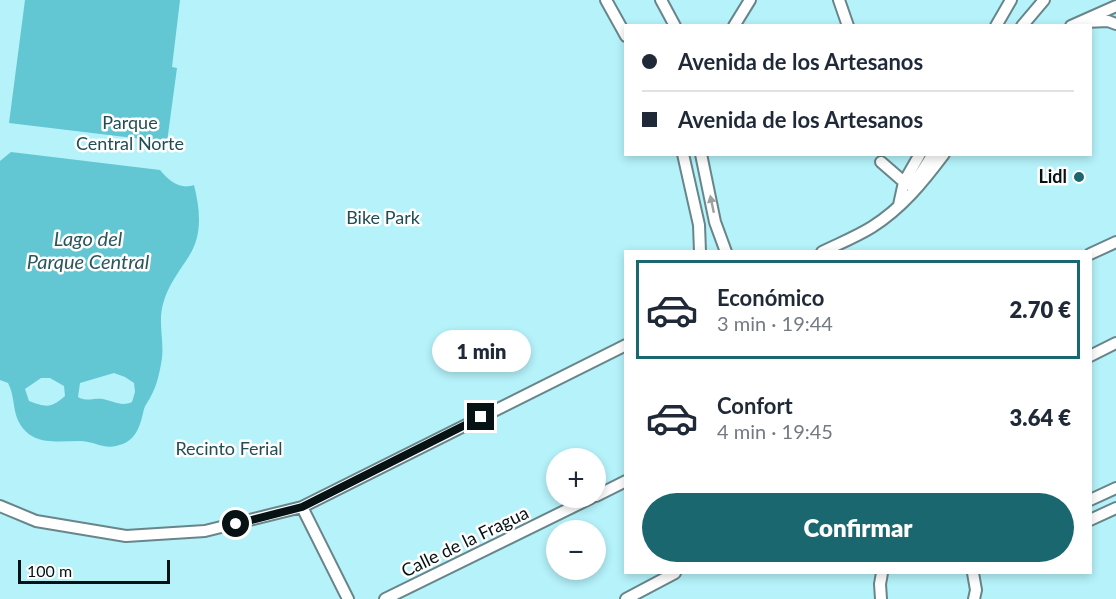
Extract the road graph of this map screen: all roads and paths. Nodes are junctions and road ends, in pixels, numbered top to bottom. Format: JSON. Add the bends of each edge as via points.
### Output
{"nodes":[{"id":1,"x":606,"y":0,"type":"edge"},
{"id":2,"x":661,"y":0,"type":"edge"},
{"id":3,"x":750,"y":0,"type":"edge"},
{"id":4,"x":839,"y":0,"type":"edge"},
{"id":5,"x":1011,"y":0,"type":"edge"},
{"id":6,"x":1044,"y":0,"type":"edge"},
{"id":7,"x":1116,"y":6,"type":"edge"},
{"id":8,"x":674,"y":24,"type":"edge"},
{"id":9,"x":735,"y":24,"type":"edge"},
{"id":10,"x":848,"y":24,"type":"edge"},
{"id":11,"x":997,"y":24,"type":"edge"},
{"id":12,"x":1024,"y":24,"type":"edge"},
{"id":13,"x":1073,"y":24,"type":"edge"},
{"id":14,"x":1116,"y":24,"type":"edge"},
{"id":15,"x":624,"y":32,"type":"edge"},
{"id":16,"x":683,"y":156,"type":"edge"},
{"id":17,"x":701,"y":156,"type":"edge"},
{"id":18,"x":919,"y":156,"type":"edge"},
{"id":19,"x":932,"y":156,"type":"edge"},
{"id":20,"x":943,"y":156,"type":"edge"},
{"id":21,"x":881,"y":162,"type":"dead end"},
{"id":22,"x":904,"y":182,"type":"junction"},
{"id":23,"x":899,"y":205,"type":"junction"},
{"id":24,"x":1116,"y":242,"type":"edge"},
{"id":25,"x":700,"y":250,"type":"edge"},
{"id":26,"x":725,"y":250,"type":"edge"},
{"id":27,"x":826,"y":250,"type":"edge"},
{"id":28,"x":1092,"y":253,"type":"edge"},
{"id":29,"x":1116,"y":343,"type":"edge"},
{"id":30,"x":624,"y":346,"type":"edge"},
{"id":31,"x":1092,"y":355,"type":"edge"},
{"id":32,"x":624,"y":482,"type":"edge"},
{"id":33,"x":1116,"y":488,"type":"edge"},
{"id":34,"x":606,"y":491,"type":"edge"},
{"id":35,"x":1092,"y":499,"type":"edge"},
{"id":36,"x":0,"y":506,"type":"edge"},
{"id":37,"x":302,"y":507,"type":"junction"},
{"id":38,"x":571,"y":508,"type":"edge"},
{"id":39,"x":1116,"y":508,"type":"edge"},
{"id":40,"x":1092,"y":519,"type":"edge"},
{"id":41,"x":673,"y":574,"type":"edge"},
{"id":42,"x":882,"y":574,"type":"edge"},
{"id":43,"x":977,"y":574,"type":"edge"},
{"id":44,"x":348,"y":599,"type":"edge"},
{"id":45,"x":385,"y":599,"type":"edge"},
{"id":46,"x":626,"y":599,"type":"edge"},
{"id":47,"x":881,"y":599,"type":"edge"},
{"id":48,"x":974,"y":599,"type":"edge"}],
"edges":[{"from":1,"to":15,"type":"street"},
{"from":2,"to":8,"type":"street"},
{"from":3,"to":9,"type":"street"},
{"from":4,"to":10,"type":"street"},
{"from":5,"to":11,"type":"street"},
{"from":6,"to":12,"type":"street"},
{"from":7,"to":13,"type":"street"},
{"from":13,"to":14,"type":"street"},
{"from":16,"to":25,"type":"street","via":[[699,225]]},
{"from":26,"to":17,"type":"street","one_way":true},
{"from":18,"to":22,"type":"street"},
{"from":19,"to":23,"type":"street"},
{"from":20,"to":23,"type":"street","via":[[918,189]]},
{"from":21,"to":22,"type":"street"},
{"from":22,"to":23,"type":"street"},
{"from":23,"to":27,"type":"street","via":[[872,227]]},
{"from":24,"to":28,"type":"street"},
{"from":29,"to":31,"type":"street"},
{"from":30,"to":37,"type":"street"},
{"from":32,"to":34,"type":"street"},
{"from":33,"to":35,"type":"street"},
{"from":36,"to":37,"type":"street","via":[[36,521],[126,536],[204,531]]},
{"from":37,"to":44,"type":"street"},
{"from":38,"to":45,"type":"street","name":"Calle de la Fragua"},
{"from":39,"to":40,"type":"street"},
{"from":41,"to":46,"type":"street"},
{"from":42,"to":47,"type":"street"},
{"from":43,"to":48,"type":"street"}]}
